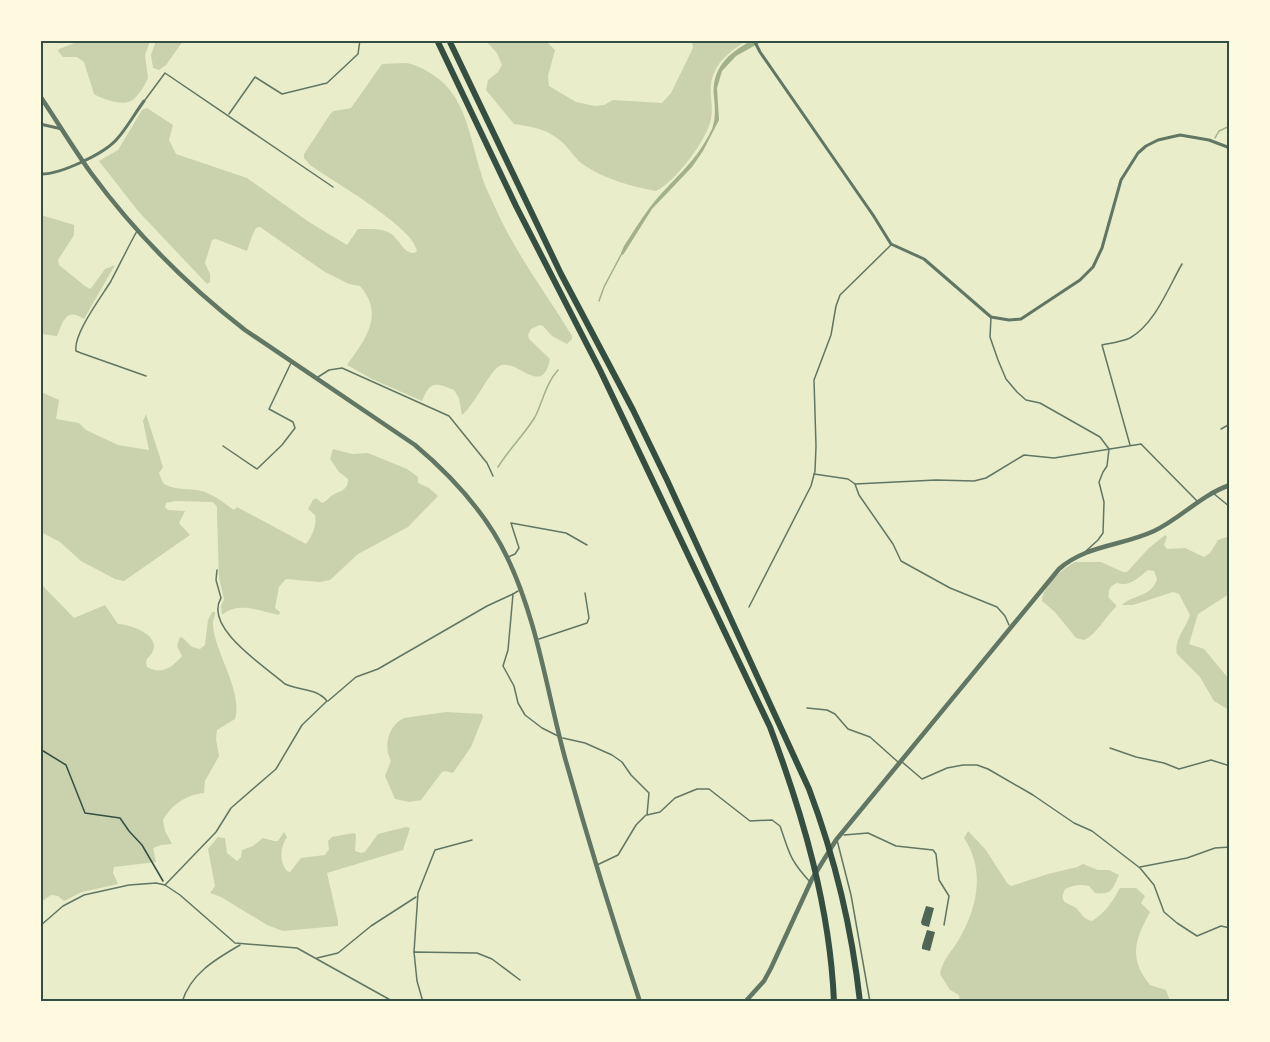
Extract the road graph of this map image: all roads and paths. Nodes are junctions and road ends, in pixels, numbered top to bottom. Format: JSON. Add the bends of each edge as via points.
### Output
{"nodes":[{"id":1,"x":360,"y":40,"type":"edge"},
{"id":2,"x":437,"y":40,"type":"edge"},
{"id":3,"x":449,"y":40,"type":"edge"},
{"id":4,"x":754,"y":40,"type":"edge"},
{"id":5,"x":40,"y":96,"type":"edge"},
{"id":6,"x":144,"y":101,"type":"joint"},
{"id":7,"x":228,"y":115,"type":"junction"},
{"id":8,"x":40,"y":124,"type":"edge"},
{"id":9,"x":62,"y":129,"type":"junction"},
{"id":10,"x":1230,"y":148,"type":"edge"},
{"id":11,"x":40,"y":174,"type":"edge"},
{"id":12,"x":333,"y":187,"type":"dead end"},
{"id":13,"x":137,"y":230,"type":"junction"},
{"id":14,"x":891,"y":244,"type":"junction"},
{"id":15,"x":1182,"y":264,"type":"dead end"},
{"id":16,"x":991,"y":318,"type":"junction"},
{"id":17,"x":291,"y":363,"type":"junction"},
{"id":18,"x":146,"y":376,"type":"dead end"},
{"id":19,"x":315,"y":378,"type":"junction"},
{"id":20,"x":1230,"y":424,"type":"edge"},
{"id":21,"x":1221,"y":429,"type":"dead end"},
{"id":22,"x":1131,"y":445,"type":"junction"},
{"id":23,"x":223,"y":446,"type":"dead end"},
{"id":24,"x":1109,"y":449,"type":"junction"},
{"id":25,"x":814,"y":474,"type":"junction"},
{"id":26,"x":493,"y":476,"type":"dead end"},
{"id":27,"x":855,"y":484,"type":"junction"},
{"id":28,"x":1230,"y":485,"type":"edge"},
{"id":29,"x":1212,"y":493,"type":"junction"},
{"id":30,"x":1197,"y":502,"type":"junction"},
{"id":31,"x":1230,"y":507,"type":"edge"},
{"id":32,"x":587,"y":545,"type":"dead end"},
{"id":33,"x":1083,"y":553,"type":"junction"},
{"id":34,"x":508,"y":557,"type":"junction"},
{"id":35,"x":217,"y":570,"type":"dead end"},
{"id":36,"x":520,"y":590,"type":"junction"},
{"id":37,"x":585,"y":593,"type":"dead end"},
{"id":38,"x":513,"y":594,"type":"junction"},
{"id":39,"x":749,"y":607,"type":"dead end"},
{"id":40,"x":1011,"y":629,"type":"junction"},
{"id":41,"x":536,"y":641,"type":"junction"},
{"id":42,"x":327,"y":701,"type":"junction"},
{"id":43,"x":807,"y":708,"type":"dead end"},
{"id":44,"x":560,"y":737,"type":"junction"},
{"id":45,"x":1110,"y":748,"type":"dead end"},
{"id":46,"x":40,"y":749,"type":"edge"},
{"id":47,"x":900,"y":762,"type":"junction"},
{"id":48,"x":1230,"y":766,"type":"edge"},
{"id":49,"x":647,"y":815,"type":"junction"},
{"id":50,"x":838,"y":837,"type":"junction"},
{"id":51,"x":472,"y":840,"type":"dead end"},
{"id":52,"x":1230,"y":847,"type":"edge"},
{"id":53,"x":597,"y":866,"type":"junction"},
{"id":54,"x":1140,"y":868,"type":"junction"},
{"id":55,"x":810,"y":882,"type":"junction"},
{"id":56,"x":165,"y":885,"type":"junction"},
{"id":57,"x":418,"y":896,"type":"junction"},
{"id":58,"x":944,"y":925,"type":"dead end"},
{"id":59,"x":40,"y":926,"type":"edge"},
{"id":60,"x":1230,"y":928,"type":"edge"},
{"id":61,"x":240,"y":945,"type":"junction"},
{"id":62,"x":414,"y":952,"type":"junction"},
{"id":63,"x":316,"y":958,"type":"junction"},
{"id":64,"x":520,"y":980,"type":"dead end"},
{"id":65,"x":182,"y":1002,"type":"edge"},
{"id":66,"x":394,"y":1002,"type":"edge"},
{"id":67,"x":423,"y":1002,"type":"edge"},
{"id":68,"x":640,"y":1002,"type":"edge"},
{"id":69,"x":745,"y":1002,"type":"edge"},
{"id":70,"x":834,"y":1002,"type":"edge"},
{"id":71,"x":860,"y":1002,"type":"edge"},
{"id":72,"x":870,"y":1002,"type":"edge"}],
"edges":[{"from":1,"to":7,"type":"lane","via":[[358,54],[327,83],[282,94],[255,77]]},
{"from":2,"to":70,"type":"highway","via":[[752,687],[784,764],[813,862]]},
{"from":3,"to":71,"type":"highway","via":[[561,274],[667,480],[793,752],[837,874]]},
{"from":4,"to":14,"type":"street"},
{"from":5,"to":9,"type":"street"},
{"from":6,"to":7,"type":"lane","via":[[165,73]]},
{"from":6,"to":11,"type":"street","via":[[104,150],[60,171]]},
{"from":7,"to":12,"type":"lane"},
{"from":8,"to":9,"type":"street"},
{"from":9,"to":13,"type":"street"},
{"from":10,"to":16,"type":"street","via":[[1180,135],[1146,146],[1121,180],[1093,267],[1021,319]]},
{"from":13,"to":17,"type":"street","via":[[206,298]]},
{"from":13,"to":18,"type":"lane","via":[[75,347],[81,354]]},
{"from":14,"to":16,"type":"street","via":[[924,259]]},
{"from":14,"to":25,"type":"lane","via":[[840,295],[836,306],[831,335],[814,380]]},
{"from":15,"to":22,"type":"lane","via":[[1152,317],[1131,337],[1102,345]]},
{"from":16,"to":24,"type":"lane","via":[[990,337],[1006,379],[1017,393],[1100,437]]},
{"from":17,"to":19,"type":"street"},
{"from":17,"to":23,"type":"lane","via":[[268,409],[293,422],[295,428],[282,445],[257,469]]},
{"from":19,"to":26,"type":"lane","via":[[342,368],[449,416]]},
{"from":19,"to":34,"type":"street","via":[[416,445],[438,465],[477,508]]},
{"from":20,"to":21,"type":"lane"},
{"from":22,"to":24,"type":"lane"},
{"from":22,"to":30,"type":"lane","via":[[1141,444]]},
{"from":24,"to":27,"type":"lane","via":[[1054,458],[1024,455],[974,481]]},
{"from":24,"to":33,"type":"lane","via":[[1099,483],[1104,502],[1103,533]]},
{"from":25,"to":27,"type":"lane","via":[[848,479]]},
{"from":25,"to":39,"type":"lane"},
{"from":27,"to":40,"type":"lane","via":[[858,495],[901,561],[950,588],[997,607]]},
{"from":28,"to":29,"type":"street"},
{"from":29,"to":30,"type":"street"},
{"from":29,"to":31,"type":"lane"},
{"from":30,"to":33,"type":"street","via":[[1147,534]]},
{"from":32,"to":34,"type":"lane","via":[[566,533],[511,523],[519,548]]},
{"from":33,"to":40,"type":"street","via":[[1059,569]]},
{"from":34,"to":36,"type":"street"},
{"from":35,"to":42,"type":"lane","via":[[221,598],[218,611],[229,637],[285,684],[318,692]]},
{"from":36,"to":38,"type":"lane"},
{"from":36,"to":41,"type":"street"},
{"from":37,"to":41,"type":"lane","via":[[587,623]]},
{"from":38,"to":42,"type":"lane","via":[[378,669],[356,677]]},
{"from":38,"to":44,"type":"lane","via":[[503,666],[525,715]]},
{"from":40,"to":47,"type":"street"},
{"from":41,"to":44,"type":"street"},
{"from":42,"to":56,"type":"lane","via":[[302,725],[276,769],[231,808],[216,832]]},
{"from":43,"to":47,"type":"lane","via":[[835,714],[848,729],[870,737]]},
{"from":44,"to":49,"type":"lane","via":[[599,748],[622,762],[649,793]]},
{"from":44,"to":53,"type":"street"},
{"from":45,"to":48,"type":"lane","via":[[1179,770],[1211,760]]},
{"from":46,"to":56,"type":"path","via":[[66,765],[85,813],[120,818],[142,844]]},
{"from":47,"to":50,"type":"street"},
{"from":47,"to":54,"type":"lane","via":[[922,779],[963,765],[988,769],[1074,824],[1092,831]]},
{"from":49,"to":53,"type":"lane","via":[[636,825],[618,855]]},
{"from":49,"to":55,"type":"lane","via":[[660,812],[675,798],[697,789],[709,789],[750,820],[777,822],[794,864]]},
{"from":50,"to":55,"type":"street"},
{"from":50,"to":58,"type":"lane","via":[[868,833],[896,846],[933,850],[939,880],[949,896]]},
{"from":50,"to":72,"type":"lane"},
{"from":51,"to":57,"type":"lane","via":[[435,850]]},
{"from":52,"to":54,"type":"lane"},
{"from":53,"to":68,"type":"street"},
{"from":54,"to":60,"type":"lane","via":[[1154,885],[1164,912],[1188,931],[1197,936],[1221,926]]},
{"from":55,"to":69,"type":"street","via":[[764,981]]},
{"from":56,"to":59,"type":"lane","via":[[150,882],[84,895],[63,906]]},
{"from":56,"to":61,"type":"lane"},
{"from":57,"to":62,"type":"lane"},
{"from":57,"to":63,"type":"lane","via":[[338,953]]},
{"from":61,"to":63,"type":"lane","via":[[280,945]]},
{"from":61,"to":65,"type":"lane","via":[[205,967]]},
{"from":62,"to":64,"type":"lane","via":[[485,955]]},
{"from":62,"to":67,"type":"lane"},
{"from":63,"to":66,"type":"lane"}]}
